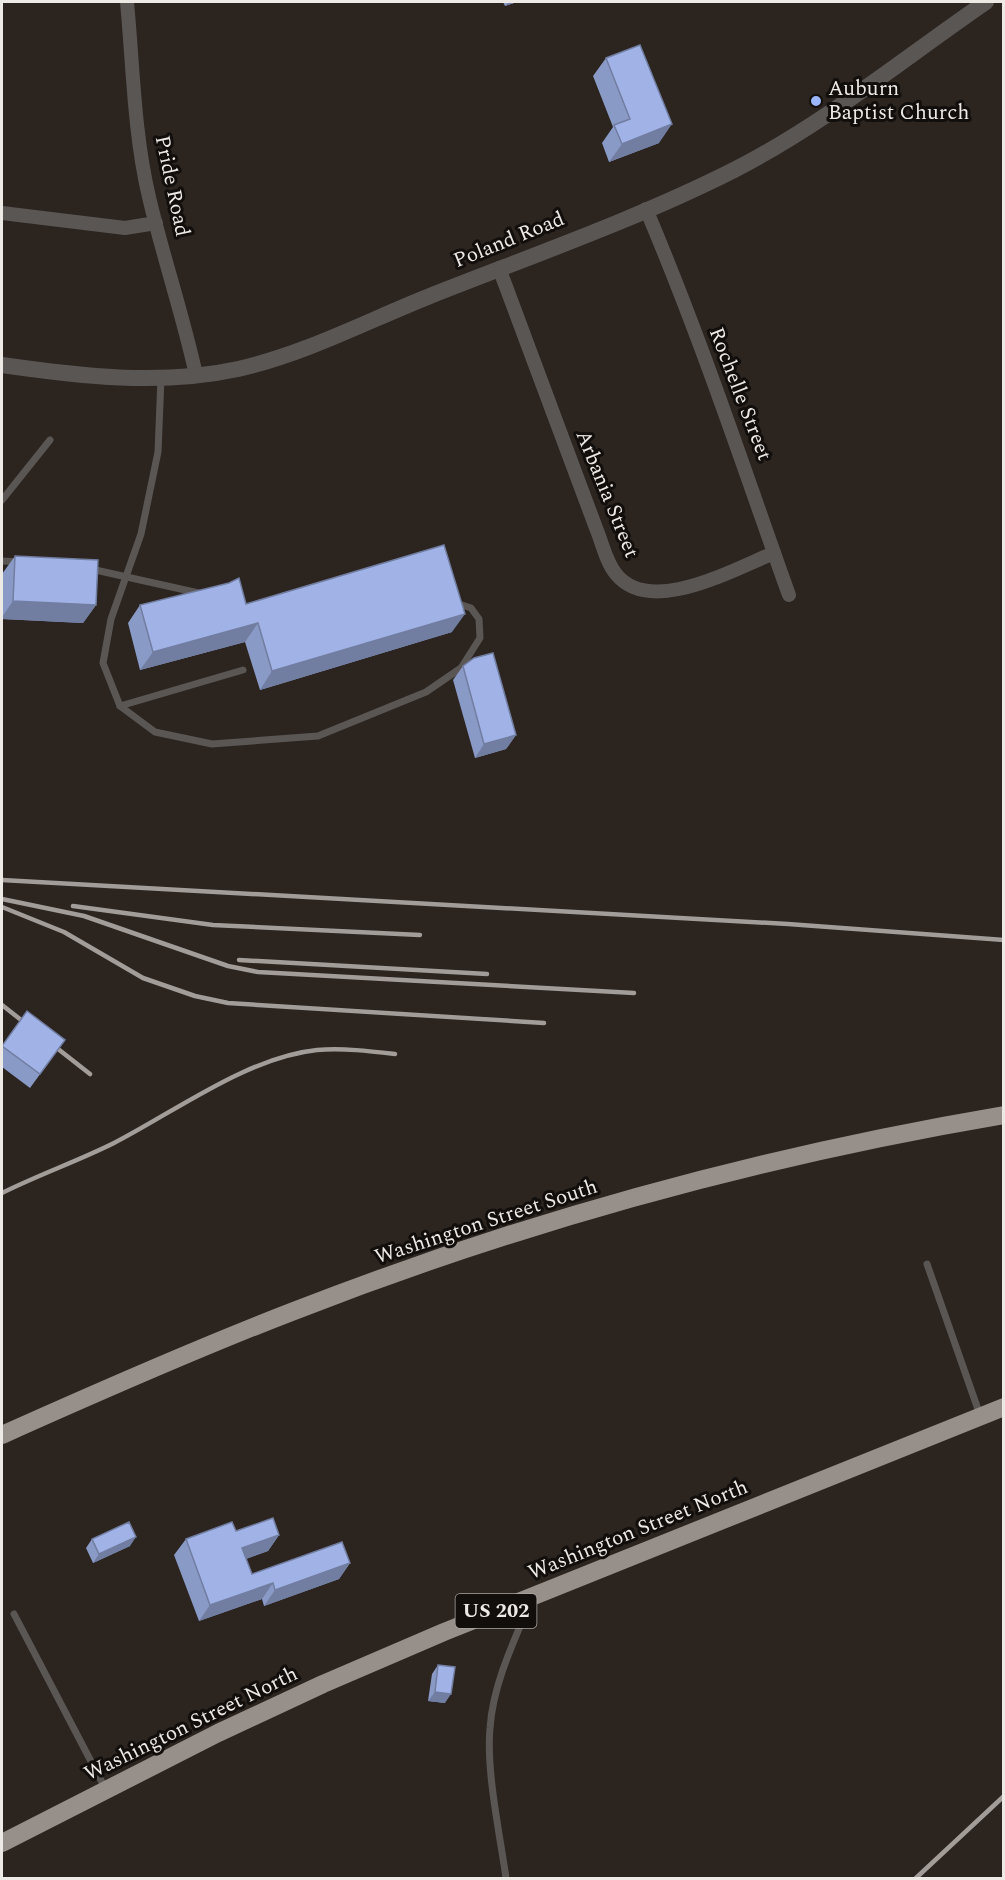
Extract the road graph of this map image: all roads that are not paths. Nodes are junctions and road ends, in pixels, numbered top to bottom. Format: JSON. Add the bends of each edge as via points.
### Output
{"nodes":[{"id":1,"x":127,"y":2,"type":"edge"},
{"id":2,"x":986,"y":2,"type":"edge"},
{"id":3,"x":646,"y":209,"type":"junction"},
{"id":4,"x":2,"y":213,"type":"edge"},
{"id":5,"x":156,"y":223,"type":"junction"},
{"id":6,"x":499,"y":268,"type":"junction"},
{"id":7,"x":2,"y":365,"type":"edge"},
{"id":8,"x":196,"y":375,"type":"junction"},
{"id":9,"x":161,"y":378,"type":"junction"},
{"id":10,"x":50,"y":440,"type":"dead end"},
{"id":11,"x":2,"y":500,"type":"edge"},
{"id":12,"x":774,"y":553,"type":"junction"},
{"id":13,"x":2,"y":561,"type":"edge"},
{"id":14,"x":34,"y":564,"type":"edge"},
{"id":15,"x":78,"y":567,"type":"edge"},
{"id":16,"x":126,"y":576,"type":"junction"},
{"id":17,"x":789,"y":595,"type":"dead end"},
{"id":18,"x":215,"y":596,"type":"edge"},
{"id":19,"x":462,"y":605,"type":"edge"},
{"id":20,"x":243,"y":670,"type":"dead end"},
{"id":21,"x":120,"y":706,"type":"junction"},
{"id":22,"x":1004,"y":1115,"type":"edge"},
{"id":23,"x":927,"y":1264,"type":"dead end"},
{"id":24,"x":1004,"y":1407,"type":"edge"},
{"id":25,"x":981,"y":1416,"type":"junction"},
{"id":26,"x":2,"y":1436,"type":"edge"},
{"id":27,"x":532,"y":1596,"type":"junction"},
{"id":28,"x":14,"y":1614,"type":"dead end"},
{"id":29,"x":106,"y":1790,"type":"junction"},
{"id":30,"x":2,"y":1843,"type":"edge"},
{"id":31,"x":506,"y":1878,"type":"edge"}],
"edges":[{"from":1,"to":5,"type":"street","name":"Pride Road","via":[[140,150]]},
{"from":2,"to":3,"type":"street","name":"Poland Road","via":[[787,139],[735,169]]},
{"from":3,"to":6,"type":"street","name":"Poland Road"},
{"from":3,"to":12,"type":"street","name":"Rochelle Street","via":[[749,475]]},
{"from":4,"to":5,"type":"street","via":[[125,228]]},
{"from":5,"to":8,"type":"street","name":"Pride Road"},
{"from":6,"to":8,"type":"street","name":"Poland Road","via":[[277,358]]},
{"from":6,"to":12,"type":"street","name":"Arbania Street","via":[[596,528],[624,583],[641,591],[670,591]]},
{"from":7,"to":9,"type":"street","name":"Poland Road","via":[[96,376]]},
{"from":8,"to":9,"type":"street","name":"Poland Road"},
{"from":9,"to":16,"type":"lane","via":[[158,452],[141,534]]},
{"from":10,"to":11,"type":"lane"},
{"from":12,"to":17,"type":"street","name":"Rochelle Street"},
{"from":13,"to":14,"type":"lane"},
{"from":15,"to":16,"type":"lane"},
{"from":16,"to":18,"type":"lane"},
{"from":16,"to":21,"type":"lane","via":[[111,619],[103,663]]},
{"from":19,"to":21,"type":"lane","via":[[471,608],[478,619],[480,638],[461,668],[426,693],[318,736],[212,744],[155,732]]},
{"from":20,"to":21,"type":"lane"},
{"from":22,"to":26,"type":"highway","name":"Washington Street South","via":[[723,1175],[514,1233],[285,1314]]},
{"from":23,"to":25,"type":"lane"},
{"from":24,"to":25,"type":"highway","name":"Washington Street North","number":"US 202"},
{"from":25,"to":27,"type":"highway","name":"Washington Street North","number":"US 202"},
{"from":27,"to":29,"type":"highway","name":"Washington Street North","number":"US 202","via":[[323,1684]]},
{"from":27,"to":31,"type":"lane","via":[[499,1682],[489,1728]]},
{"from":28,"to":29,"type":"lane"},
{"from":29,"to":30,"type":"highway","name":"Washington Street North","number":"US 202"}]}
